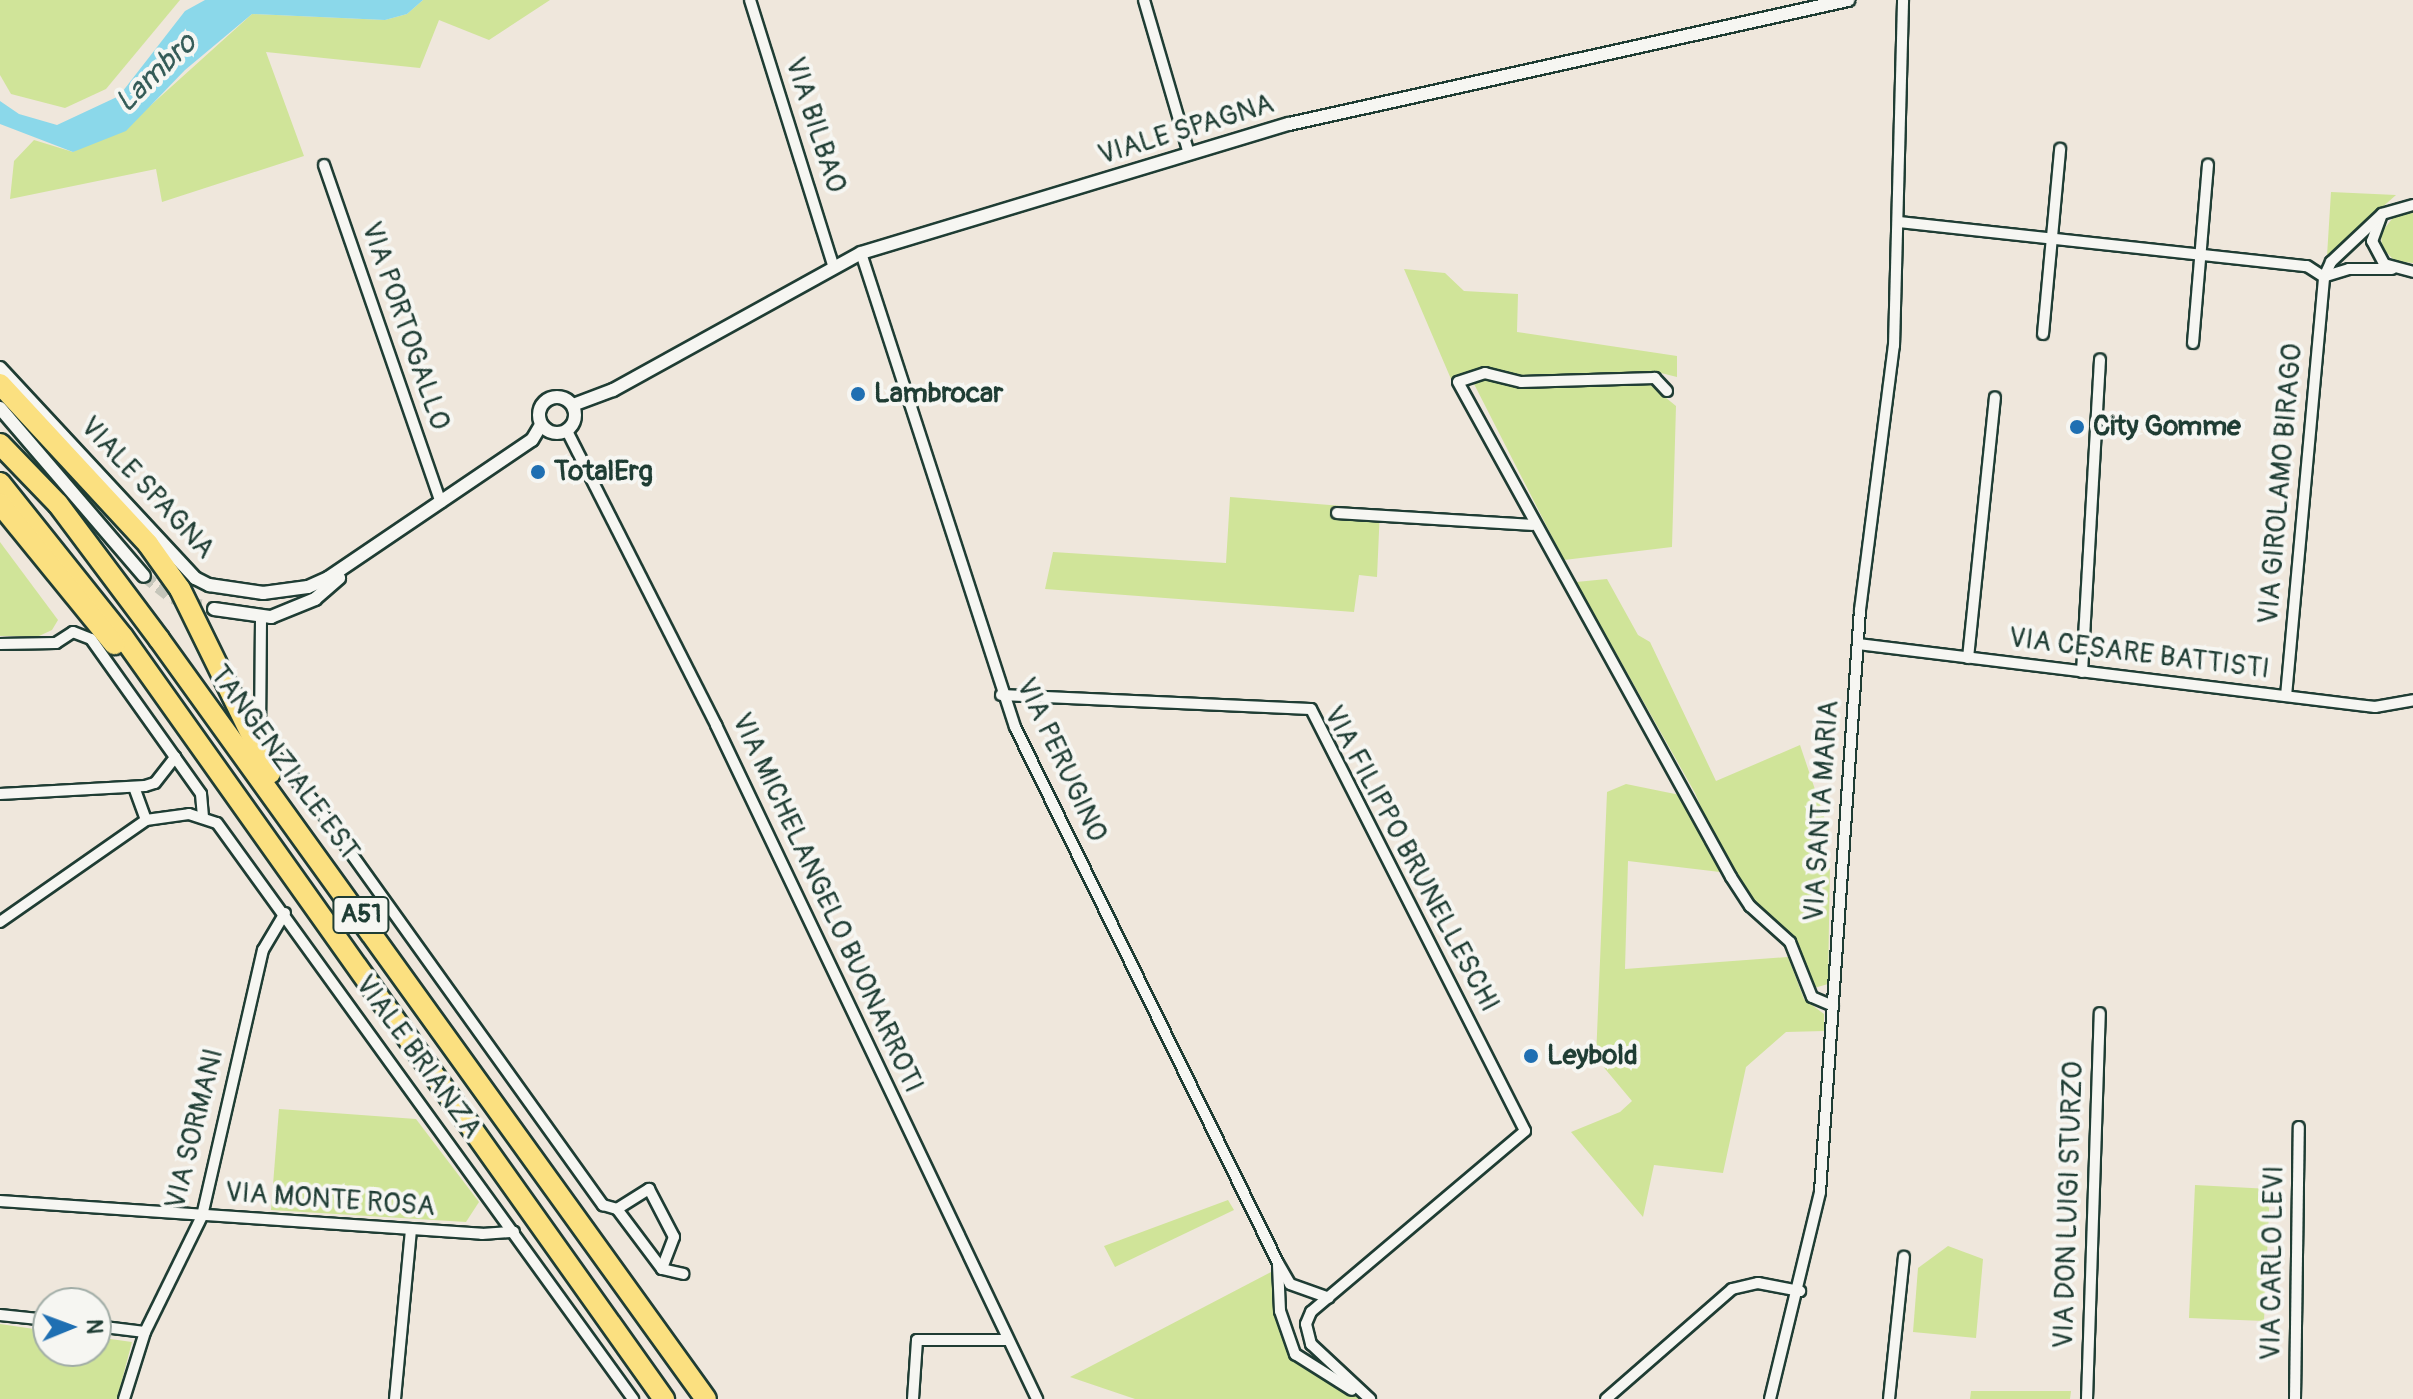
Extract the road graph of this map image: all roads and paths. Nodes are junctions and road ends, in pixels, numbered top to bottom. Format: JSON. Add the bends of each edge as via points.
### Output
{"nodes":[{"id":1,"x":750,"y":0,"type":"edge"},
{"id":2,"x":1144,"y":0,"type":"edge"},
{"id":3,"x":1848,"y":0,"type":"edge"},
{"id":4,"x":1903,"y":0,"type":"edge"},
{"id":5,"x":2060,"y":149,"type":"dead end"},
{"id":6,"x":1189,"y":154,"type":"junction"},
{"id":7,"x":324,"y":165,"type":"dead end"},
{"id":8,"x":2208,"y":165,"type":"dead end"},
{"id":9,"x":2413,"y":205,"type":"edge"},
{"id":10,"x":2382,"y":214,"type":"junction"},
{"id":11,"x":1899,"y":222,"type":"junction"},
{"id":12,"x":2052,"y":239,"type":"junction"},
{"id":13,"x":861,"y":253,"type":"junction"},
{"id":14,"x":2200,"y":255,"type":"junction"},
{"id":15,"x":833,"y":265,"type":"junction"},
{"id":16,"x":2392,"y":269,"type":"junction"},
{"id":17,"x":2413,"y":272,"type":"edge"},
{"id":18,"x":2324,"y":277,"type":"junction"},
{"id":19,"x":2043,"y":334,"type":"dead end"},
{"id":20,"x":2193,"y":343,"type":"dead end"},
{"id":21,"x":2100,"y":360,"type":"dead end"},
{"id":22,"x":0,"y":368,"type":"edge"},
{"id":23,"x":0,"y":384,"type":"edge"},
{"id":24,"x":1667,"y":391,"type":"dead end"},
{"id":25,"x":1995,"y":397,"type":"dead end"},
{"id":26,"x":573,"y":405,"type":"junction"},
{"id":27,"x":0,"y":408,"type":"edge"},
{"id":28,"x":541,"y":425,"type":"junction"},
{"id":29,"x":567,"y":431,"type":"junction"},
{"id":30,"x":0,"y":444,"type":"edge"},
{"id":31,"x":0,"y":483,"type":"edge"},
{"id":32,"x":441,"y":502,"type":"junction"},
{"id":33,"x":0,"y":504,"type":"edge"},
{"id":34,"x":1337,"y":513,"type":"dead end"},
{"id":35,"x":1533,"y":525,"type":"junction"},
{"id":36,"x":369,"y":553,"type":"junction"},
{"id":37,"x":144,"y":576,"type":"tunnel mouth"},
{"id":38,"x":263,"y":593,"type":"junction"},
{"id":39,"x":214,"y":609,"type":"tunnel mouth"},
{"id":40,"x":261,"y":619,"type":"junction"},
{"id":41,"x":0,"y":644,"type":"edge"},
{"id":42,"x":1858,"y":644,"type":"junction"},
{"id":43,"x":1968,"y":658,"type":"junction"},
{"id":44,"x":2082,"y":672,"type":"junction"},
{"id":45,"x":1001,"y":695,"type":"junction"},
{"id":46,"x":2286,"y":696,"type":"junction"},
{"id":47,"x":2413,"y":700,"type":"edge"},
{"id":48,"x":184,"y":722,"type":"junction"},
{"id":49,"x":175,"y":757,"type":"junction"},
{"id":50,"x":134,"y":787,"type":"junction"},
{"id":51,"x":0,"y":794,"type":"edge"},
{"id":52,"x":203,"y":818,"type":"junction"},
{"id":53,"x":146,"y":820,"type":"junction"},
{"id":54,"x":285,"y":913,"type":"junction"},
{"id":55,"x":0,"y":922,"type":"edge"},
{"id":56,"x":1833,"y":1006,"type":"junction"},
{"id":57,"x":2100,"y":1013,"type":"dead end"},
{"id":58,"x":497,"y":1102,"type":"junction"},
{"id":59,"x":2299,"y":1127,"type":"dead end"},
{"id":60,"x":0,"y":1201,"type":"edge"},
{"id":61,"x":617,"y":1209,"type":"junction"},
{"id":62,"x":202,"y":1216,"type":"junction"},
{"id":63,"x":411,"y":1230,"type":"junction"},
{"id":64,"x":514,"y":1232,"type":"junction"},
{"id":65,"x":1904,"y":1257,"type":"dead end"},
{"id":66,"x":1278,"y":1263,"type":"junction"},
{"id":67,"x":662,"y":1269,"type":"junction"},
{"id":68,"x":683,"y":1274,"type":"dead end"},
{"id":69,"x":1800,"y":1291,"type":"junction"},
{"id":70,"x":1329,"y":1298,"type":"junction"},
{"id":71,"x":0,"y":1315,"type":"edge"},
{"id":72,"x":32,"y":1318,"type":"edge"},
{"id":73,"x":112,"y":1328,"type":"edge"},
{"id":74,"x":145,"y":1332,"type":"junction"},
{"id":75,"x":1008,"y":1340,"type":"junction"},
{"id":76,"x":124,"y":1399,"type":"edge"},
{"id":77,"x":395,"y":1399,"type":"edge"},
{"id":78,"x":633,"y":1399,"type":"edge"},
{"id":79,"x":664,"y":1399,"type":"edge"},
{"id":80,"x":706,"y":1399,"type":"edge"},
{"id":81,"x":913,"y":1399,"type":"edge"},
{"id":82,"x":1037,"y":1399,"type":"edge"},
{"id":83,"x":1369,"y":1399,"type":"edge"},
{"id":84,"x":1606,"y":1399,"type":"edge"},
{"id":85,"x":1770,"y":1399,"type":"edge"},
{"id":86,"x":1889,"y":1399,"type":"edge"},
{"id":87,"x":2087,"y":1399,"type":"edge"},
{"id":88,"x":2295,"y":1399,"type":"edge"}],
"edges":[{"from":1,"to":15,"type":"street","name":"VIA BILBAO"},
{"from":2,"to":6,"type":"street"},
{"from":3,"to":6,"type":"street","name":"VIALE SPAGNA","via":[[1289,124]]},
{"from":4,"to":11,"type":"street","name":"VIA SANTA MARIA"},
{"from":5,"to":12,"type":"street"},
{"from":6,"to":13,"type":"street","name":"VIALE SPAGNA"},
{"from":7,"to":32,"type":"street","name":"VIA PORTOGALLO"},
{"from":8,"to":14,"type":"street"},
{"from":9,"to":10,"type":"street"},
{"from":10,"to":16,"type":"street","via":[[2372,241],[2378,257]]},
{"from":10,"to":18,"type":"street","via":[[2331,262]]},
{"from":11,"to":12,"type":"street"},
{"from":11,"to":42,"type":"street","name":"VIA SANTA MARIA","via":[[1893,365]]},
{"from":12,"to":14,"type":"street"},
{"from":12,"to":19,"type":"street"},
{"from":13,"to":15,"type":"street","name":"VIALE SPAGNA"},
{"from":13,"to":45,"type":"street","name":"VIA PERUGINO"},
{"from":14,"to":18,"type":"street","via":[[2307,266]]},
{"from":14,"to":20,"type":"street"},
{"from":15,"to":26,"type":"street","name":"VIALE SPAGNA","via":[[613,390]]},
{"from":16,"to":17,"type":"street"},
{"from":16,"to":18,"type":"street","via":[[2349,269]]},
{"from":18,"to":46,"type":"street","name":"VIA GIROLAMO BIRAGO"},
{"from":21,"to":44,"type":"street"},
{"from":22,"to":38,"type":"street","name":"VIALE SPAGNA","via":[[195,578]]},
{"from":23,"to":58,"type":"highway","via":[[148,544],[180,589],[204,629],[266,768]]},
{"from":24,"to":35,"type":"street","via":[[1655,378],[1521,382],[1485,373],[1458,382]]},
{"from":25,"to":43,"type":"street"},
{"from":26,"to":28,"type":"street","name":"VIALE SPAGNA","via":[[559,396],[547,399],[540,408]]},
{"from":26,"to":29,"type":"street","via":[[576,417]]},
{"from":27,"to":37,"type":"street","name":"VIALE SPAGNA"},
{"from":28,"to":29,"type":"street","via":[[550,432]]},
{"from":28,"to":32,"type":"street","name":"VIALE SPAGNA","via":[[532,440]]},
{"from":29,"to":75,"type":"street","name":"VIA MICHELANGELO BUONARROTI","via":[[716,725]]},
{"from":30,"to":58,"type":"highway","name":"TANGENZIALE EST","number":"A51","via":[[85,541]]},
{"from":31,"to":48,"type":"highway","name":"TANGENZIALE EST","number":"A51","via":[[51,540]]},
{"from":32,"to":36,"type":"street","name":"VIALE SPAGNA"},
{"from":33,"to":48,"type":"highway"},
{"from":34,"to":35,"type":"street"},
{"from":35,"to":56,"type":"street","via":[[1731,877],[1750,906],[1790,942],[1812,997]]},
{"from":36,"to":38,"type":"street","name":"VIALE SPAGNA","via":[[308,587]]},
{"from":36,"to":40,"type":"street","name":"VIALE SPAGNA","via":[[315,599]]},
{"from":38,"to":40,"type":"street"},
{"from":39,"to":40,"type":"street"},
{"from":40,"to":61,"type":"street","via":[[260,726],[271,751],[315,803],[603,1205]]},
{"from":41,"to":49,"type":"street","via":[[56,643],[82,633]]},
{"from":42,"to":43,"type":"street","name":"VIA CESARE BATTISTI"},
{"from":42,"to":56,"type":"street","name":"VIA SANTA MARIA"},
{"from":43,"to":44,"type":"street","name":"VIA CESARE BATTISTI"},
{"from":44,"to":46,"type":"street","name":"VIA CESARE BATTISTI"},
{"from":45,"to":66,"type":"street","name":"VIA PERUGINO"},
{"from":45,"to":70,"type":"street","name":"VIA FILIPPO BRUNELLESCHI","via":[[1311,709],[1525,1131]]},
{"from":46,"to":47,"type":"street","name":"VIA CESARE BATTISTI","via":[[2375,707]]},
{"from":48,"to":79,"type":"highway","name":"TANGENZIALE EST","number":"A51"},
{"from":49,"to":50,"type":"street","via":[[155,783]]},
{"from":49,"to":52,"type":"street","via":[[201,794]]},
{"from":50,"to":51,"type":"street"},
{"from":50,"to":53,"type":"street"},
{"from":52,"to":53,"type":"street","via":[[168,814]]},
{"from":52,"to":54,"type":"street","name":"VIALE BRIANZA","via":[[229,834]]},
{"from":53,"to":55,"type":"street"},
{"from":54,"to":62,"type":"street","name":"VIA SORMANI","via":[[263,950]]},
{"from":54,"to":64,"type":"street","name":"VIALE BRIANZA"},
{"from":56,"to":69,"type":"street","name":"VIA SANTA MARIA","via":[[1820,1192]]},
{"from":57,"to":87,"type":"street","name":"VIA DON LUIGI STURZO"},
{"from":58,"to":80,"type":"highway","name":"TANGENZIALE EST","number":"A51"},
{"from":59,"to":88,"type":"street","name":"VIA CARLO LEVI"},
{"from":60,"to":62,"type":"street","name":"VIA MONTE ROSA"},
{"from":61,"to":67,"type":"street"},
{"from":61,"to":67,"type":"street","via":[[649,1189],[674,1237]]},
{"from":62,"to":63,"type":"street","name":"VIA MONTE ROSA"},
{"from":62,"to":74,"type":"street","name":"VIA SORMANI"},
{"from":63,"to":64,"type":"street","name":"VIA MONTE ROSA"},
{"from":63,"to":77,"type":"street"},
{"from":64,"to":78,"type":"street","name":"VIALE BRIANZA"},
{"from":65,"to":86,"type":"street"},
{"from":66,"to":70,"type":"street","name":"VIA PERUGINO","via":[[1290,1284]]},
{"from":66,"to":83,"type":"street","name":"VIA PERUGINO","via":[[1280,1311],[1295,1354]]},
{"from":67,"to":68,"type":"street"},
{"from":69,"to":84,"type":"street","via":[[1758,1283],[1732,1289]]},
{"from":69,"to":85,"type":"street","name":"VIA SANTA MARIA"},
{"from":70,"to":83,"type":"street","name":"VIA PERUGINO","via":[[1311,1312],[1307,1336]]},
{"from":71,"to":72,"type":"street"},
{"from":73,"to":74,"type":"street"},
{"from":74,"to":76,"type":"street","name":"VIA SORMANI"},
{"from":75,"to":81,"type":"street","via":[[917,1340]]},
{"from":75,"to":82,"type":"street","name":"VIA MICHELANGELO BUONARROTI"}]}
